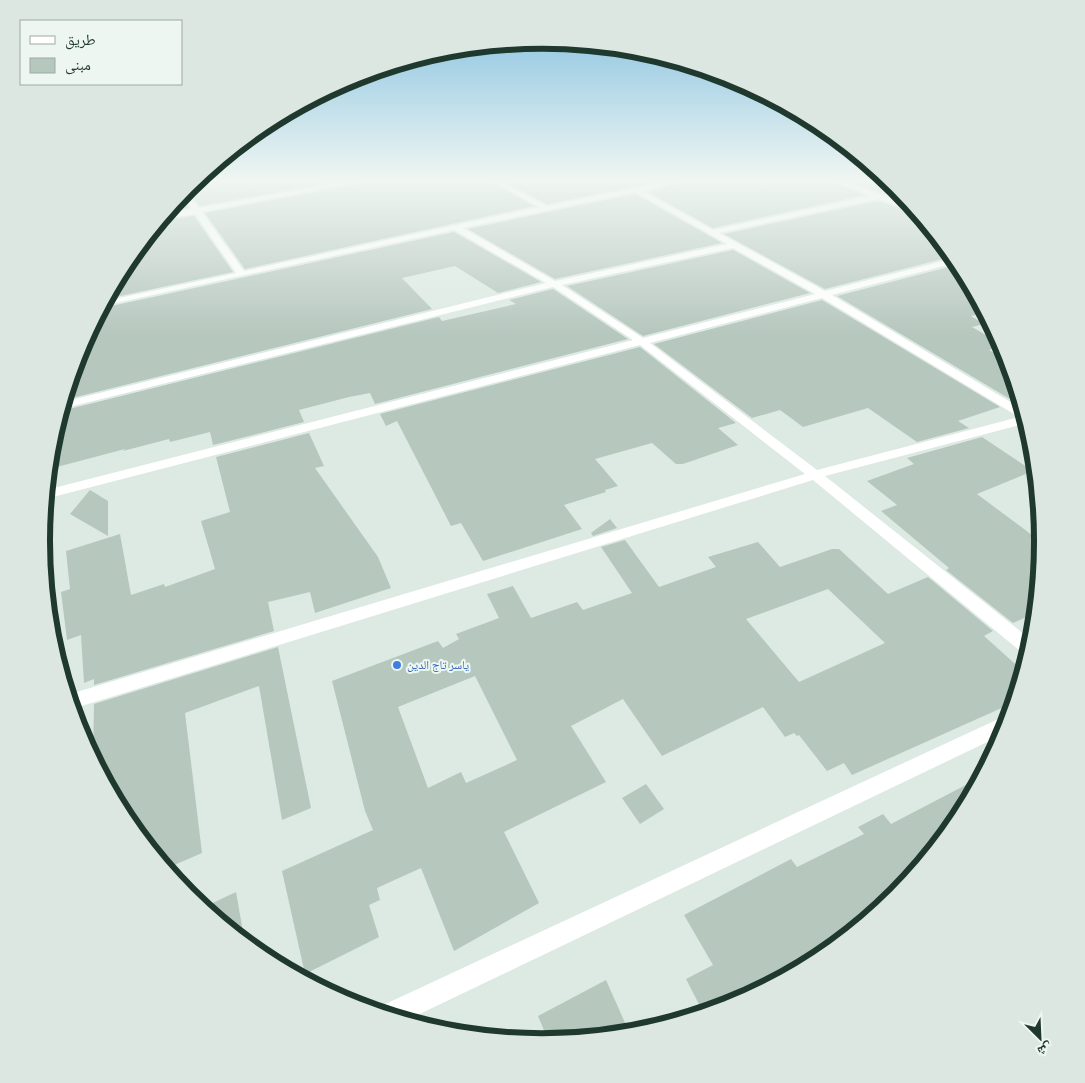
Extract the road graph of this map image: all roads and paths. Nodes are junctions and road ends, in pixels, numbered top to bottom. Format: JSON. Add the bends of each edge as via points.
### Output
{"nodes":[{"id":1,"x":214,"y":233,"type":"edge"},
{"id":2,"x":435,"y":233,"type":"edge"},
{"id":3,"x":464,"y":233,"type":"edge"},
{"id":4,"x":714,"y":233,"type":"edge"},
{"id":5,"x":734,"y":245,"type":"junction"},
{"id":6,"x":948,"y":262,"type":"edge"},
{"id":7,"x":242,"y":275,"type":"junction"},
{"id":8,"x":554,"y":284,"type":"junction"},
{"id":9,"x":823,"y":294,"type":"junction"},
{"id":10,"x":112,"y":302,"type":"edge"},
{"id":11,"x":641,"y":341,"type":"junction"},
{"id":12,"x":70,"y":404,"type":"edge"},
{"id":13,"x":1018,"y":413,"type":"edge"},
{"id":14,"x":1019,"y":420,"type":"edge"},
{"id":15,"x":815,"y":474,"type":"junction"},
{"id":16,"x":52,"y":493,"type":"edge"},
{"id":17,"x":1024,"y":645,"type":"edge"},
{"id":18,"x":76,"y":700,"type":"edge"},
{"id":19,"x":999,"y":727,"type":"edge"},
{"id":20,"x":397,"y":1012,"type":"edge"}],
"edges":[{"from":1,"to":7,"type":"street"},
{"from":2,"to":7,"type":"street"},
{"from":3,"to":8,"type":"street"},
{"from":4,"to":5,"type":"street"},
{"from":5,"to":8,"type":"street"},
{"from":5,"to":9,"type":"street"},
{"from":6,"to":9,"type":"street"},
{"from":7,"to":10,"type":"street"},
{"from":8,"to":11,"type":"street"},
{"from":8,"to":12,"type":"street"},
{"from":9,"to":11,"type":"street"},
{"from":9,"to":13,"type":"street"},
{"from":11,"to":15,"type":"street"},
{"from":11,"to":16,"type":"street"},
{"from":14,"to":15,"type":"street"},
{"from":15,"to":17,"type":"street"},
{"from":15,"to":18,"type":"street"},
{"from":19,"to":20,"type":"street"}]}
